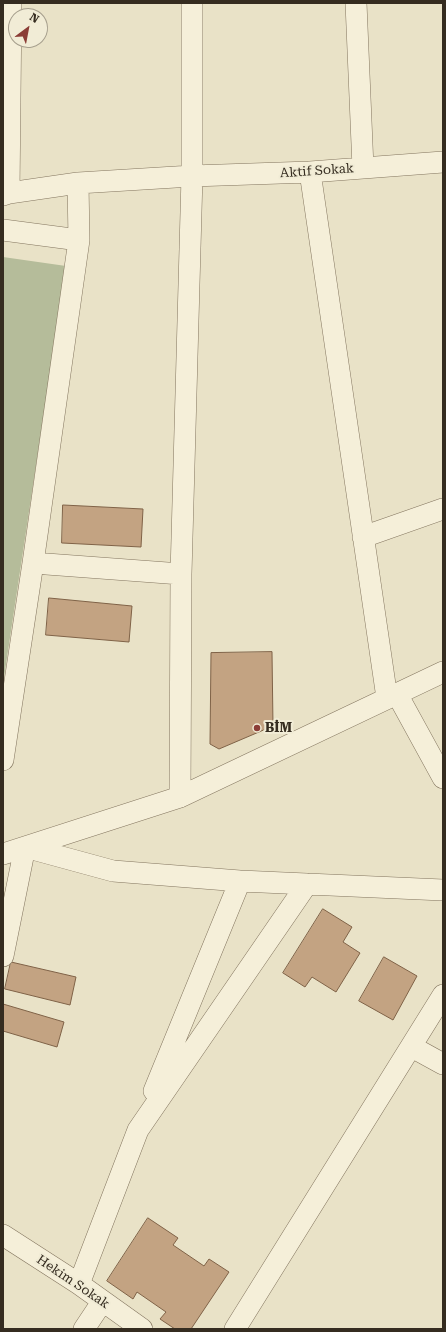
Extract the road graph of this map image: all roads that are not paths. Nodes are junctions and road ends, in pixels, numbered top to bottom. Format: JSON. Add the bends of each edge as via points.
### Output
{"nodes":[{"id":1,"x":11,"y":3,"type":"edge"},
{"id":2,"x":192,"y":3,"type":"edge"},
{"id":3,"x":356,"y":3,"type":"edge"},
{"id":4,"x":443,"y":162,"type":"edge"},
{"id":5,"x":363,"y":168,"type":"junction"},
{"id":6,"x":310,"y":172,"type":"junction"},
{"id":7,"x":192,"y":176,"type":"junction"},
{"id":8,"x":78,"y":183,"type":"junction"},
{"id":9,"x":6,"y":194,"type":"edge"},
{"id":10,"x":3,"y":230,"type":"edge"},
{"id":11,"x":79,"y":240,"type":"junction"},
{"id":12,"x":443,"y":509,"type":"edge"},
{"id":13,"x":363,"y":537,"type":"junction"},
{"id":14,"x":33,"y":564,"type":"junction"},
{"id":15,"x":181,"y":574,"type":"junction"},
{"id":16,"x":443,"y":672,"type":"edge"},
{"id":17,"x":392,"y":696,"type":"junction"},
{"id":18,"x":3,"y":760,"type":"edge"},
{"id":19,"x":443,"y":778,"type":"edge"},
{"id":20,"x":180,"y":797,"type":"junction"},
{"id":21,"x":25,"y":847,"type":"junction"},
{"id":22,"x":3,"y":854,"type":"edge"},
{"id":23,"x":240,"y":881,"type":"junction"},
{"id":24,"x":307,"y":884,"type":"junction"},
{"id":25,"x":443,"y":890,"type":"edge"},
{"id":26,"x":3,"y":956,"type":"edge"},
{"id":27,"x":443,"y":995,"type":"edge"},
{"id":28,"x":412,"y":1047,"type":"junction"},
{"id":29,"x":443,"y":1064,"type":"edge"},
{"id":30,"x":138,"y":1130,"type":"junction"},
{"id":31,"x":3,"y":1235,"type":"edge"},
{"id":32,"x":79,"y":1284,"type":"junction"},
{"id":33,"x":102,"y":1302,"type":"junction"},
{"id":34,"x":84,"y":1329,"type":"edge"},
{"id":35,"x":142,"y":1329,"type":"edge"},
{"id":36,"x":235,"y":1329,"type":"edge"}],
"edges":[{"from":1,"to":9,"type":"street"},
{"from":2,"to":7,"type":"street"},
{"from":3,"to":5,"type":"street"},
{"from":4,"to":5,"type":"street","name":"Aktif Sokak"},
{"from":5,"to":6,"type":"street","name":"Aktif Sokak"},
{"from":6,"to":7,"type":"street","name":"Aktif Sokak"},
{"from":6,"to":13,"type":"street"},
{"from":7,"to":8,"type":"street","name":"Aktif Sokak"},
{"from":7,"to":15,"type":"street"},
{"from":8,"to":9,"type":"street","name":"Aktif Sokak"},
{"from":8,"to":11,"type":"street"},
{"from":10,"to":11,"type":"street"},
{"from":11,"to":14,"type":"street"},
{"from":12,"to":13,"type":"street"},
{"from":13,"to":17,"type":"street"},
{"from":14,"to":15,"type":"street"},
{"from":14,"to":18,"type":"street"},
{"from":15,"to":20,"type":"street"},
{"from":16,"to":17,"type":"street"},
{"from":17,"to":19,"type":"street"},
{"from":17,"to":20,"type":"street"},
{"from":20,"to":21,"type":"street"},
{"from":21,"to":22,"type":"street"},
{"from":21,"to":23,"type":"street","via":[[113,871]]},
{"from":21,"to":26,"type":"street"},
{"from":23,"to":24,"type":"street"},
{"from":23,"to":30,"type":"street"},
{"from":24,"to":25,"type":"street"},
{"from":24,"to":30,"type":"street"},
{"from":27,"to":28,"type":"street"},
{"from":28,"to":29,"type":"street"},
{"from":28,"to":36,"type":"street"},
{"from":30,"to":32,"type":"street"},
{"from":31,"to":32,"type":"street","name":"Hekim Sokak"},
{"from":32,"to":33,"type":"street","name":"Hekim Sokak"},
{"from":33,"to":34,"type":"street"},
{"from":33,"to":35,"type":"street","name":"Hekim Sokak"}]}
